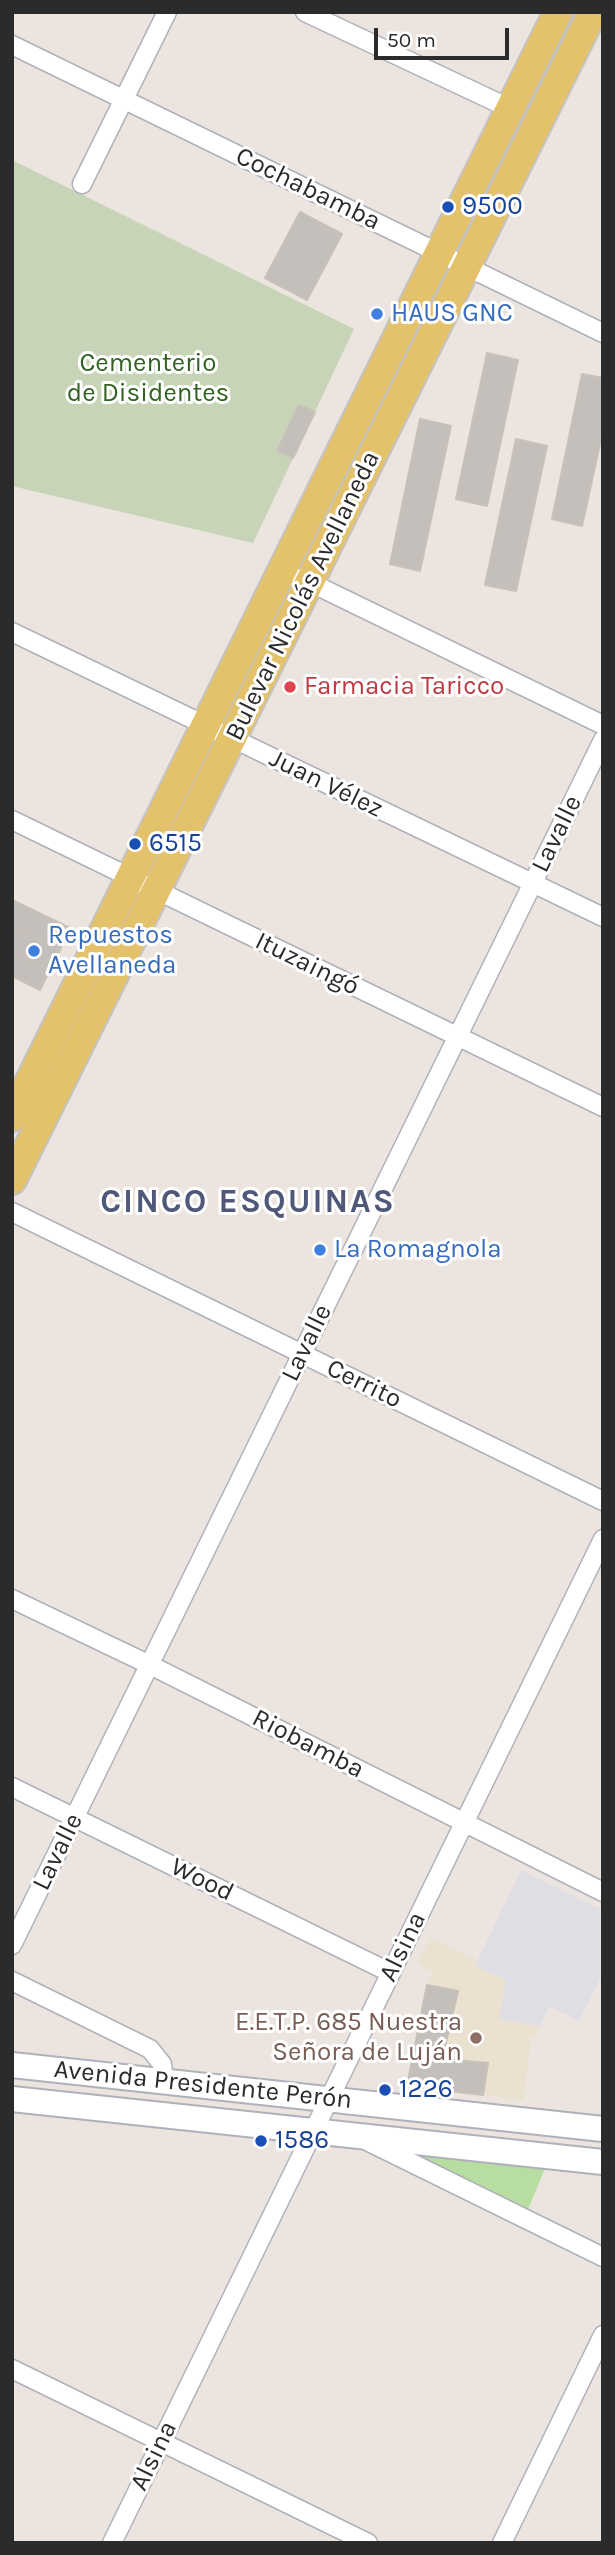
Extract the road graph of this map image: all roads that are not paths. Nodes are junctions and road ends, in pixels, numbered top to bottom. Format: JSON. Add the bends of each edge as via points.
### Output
{"nodes":[{"id":1,"x":167,"y":12,"type":"edge"},
{"id":2,"x":305,"y":12,"type":"edge"},
{"id":3,"x":558,"y":12,"type":"edge"},
{"id":4,"x":593,"y":12,"type":"edge"},
{"id":5,"x":12,"y":45,"type":"edge"},
{"id":6,"x":124,"y":99,"type":"junction"},
{"id":7,"x":511,"y":109,"type":"junction"},
{"id":8,"x":82,"y":184,"type":"dead end"},
{"id":9,"x":439,"y":253,"type":"junction"},
{"id":10,"x":466,"y":267,"type":"junction"},
{"id":11,"x":603,"y":333,"type":"edge"},
{"id":12,"x":282,"y":569,"type":"junction"},
{"id":13,"x":310,"y":583,"type":"junction"},
{"id":14,"x":12,"y":632,"type":"edge"},
{"id":15,"x":205,"y":725,"type":"junction"},
{"id":16,"x":603,"y":725,"type":"edge"},
{"id":17,"x":233,"y":739,"type":"junction"},
{"id":18,"x":603,"y":740,"type":"edge"},
{"id":19,"x":12,"y":820,"type":"edge"},
{"id":20,"x":130,"y":877,"type":"junction"},
{"id":21,"x":533,"y":884,"type":"junction"},
{"id":22,"x":157,"y":890,"type":"junction"},
{"id":23,"x":603,"y":918,"type":"edge"},
{"id":24,"x":457,"y":1036,"type":"junction"},
{"id":25,"x":603,"y":1107,"type":"edge"},
{"id":26,"x":12,"y":1116,"type":"edge"},
{"id":27,"x":12,"y":1180,"type":"edge"},
{"id":28,"x":12,"y":1212,"type":"edge"},
{"id":29,"x":302,"y":1353,"type":"junction"},
{"id":30,"x":603,"y":1501,"type":"edge"},
{"id":31,"x":603,"y":1539,"type":"edge"},
{"id":32,"x":12,"y":1599,"type":"edge"},
{"id":33,"x":150,"y":1665,"type":"junction"},
{"id":34,"x":12,"y":1787,"type":"edge"},
{"id":35,"x":75,"y":1818,"type":"junction"},
{"id":36,"x":464,"y":1823,"type":"junction"},
{"id":37,"x":603,"y":1892,"type":"edge"},
{"id":38,"x":12,"y":1945,"type":"edge"},
{"id":39,"x":391,"y":1973,"type":"junction"},
{"id":40,"x":12,"y":1981,"type":"edge"},
{"id":41,"x":12,"y":2064,"type":"edge"},
{"id":42,"x":164,"y":2081,"type":"junction"},
{"id":43,"x":12,"y":2099,"type":"edge"},
{"id":44,"x":329,"y":2099,"type":"junction"},
{"id":45,"x":603,"y":2129,"type":"edge"},
{"id":46,"x":314,"y":2131,"type":"junction"},
{"id":47,"x":355,"y":2135,"type":"junction"},
{"id":48,"x":603,"y":2162,"type":"edge"},
{"id":49,"x":603,"y":2257,"type":"edge"},
{"id":50,"x":603,"y":2335,"type":"edge"},
{"id":51,"x":12,"y":2368,"type":"edge"},
{"id":52,"x":161,"y":2441,"type":"junction"},
{"id":53,"x":112,"y":2543,"type":"edge"},
{"id":54,"x":368,"y":2543,"type":"edge"},
{"id":55,"x":502,"y":2543,"type":"edge"}],
"edges":[{"from":1,"to":6,"type":"street"},
{"from":2,"to":7,"type":"street"},
{"from":3,"to":7,"type":"main road","name":"Bulevar Nicolás Avellaneda"},
{"from":4,"to":10,"type":"main road","name":"Bulevar Nicolás Avellaneda"},
{"from":5,"to":6,"type":"street","name":"Cochabamba"},
{"from":6,"to":8,"type":"street"},
{"from":6,"to":9,"type":"street","name":"Cochabamba"},
{"from":7,"to":9,"type":"main road","name":"Bulevar Nicolás Avellaneda"},
{"from":9,"to":10,"type":"street","name":"Cochabamba"},
{"from":9,"to":12,"type":"main road","name":"Bulevar Nicolás Avellaneda"},
{"from":10,"to":11,"type":"street","name":"Cochabamba"},
{"from":10,"to":13,"type":"main road","name":"Bulevar Nicolás Avellaneda"},
{"from":12,"to":13,"type":"street"},
{"from":12,"to":15,"type":"main road","name":"Bulevar Nicolás Avellaneda"},
{"from":13,"to":16,"type":"street"},
{"from":13,"to":17,"type":"main road","name":"Bulevar Nicolás Avellaneda"},
{"from":14,"to":15,"type":"street","name":"Juan Vélez"},
{"from":15,"to":17,"type":"street","name":"Juan Vélez"},
{"from":15,"to":20,"type":"main road","name":"Bulevar Nicolás Avellaneda"},
{"from":17,"to":21,"type":"street","name":"Juan Vélez"},
{"from":17,"to":22,"type":"main road","name":"Bulevar Nicolás Avellaneda"},
{"from":18,"to":21,"type":"street","name":"Lavalle"},
{"from":19,"to":20,"type":"street","name":"Ituzaingó"},
{"from":20,"to":22,"type":"street","name":"Ituzaingó"},
{"from":20,"to":26,"type":"main road","name":"Bulevar Nicolás Avellaneda"},
{"from":21,"to":23,"type":"street","name":"Juan Vélez"},
{"from":21,"to":24,"type":"street","name":"Lavalle"},
{"from":22,"to":24,"type":"street","name":"Ituzaingó"},
{"from":22,"to":27,"type":"main road","name":"Bulevar Nicolás Avellaneda"},
{"from":24,"to":25,"type":"street","name":"Ituzaingó"},
{"from":24,"to":29,"type":"street","name":"Lavalle"},
{"from":28,"to":29,"type":"street","name":"Cerrito"},
{"from":29,"to":30,"type":"street","name":"Cerrito"},
{"from":29,"to":33,"type":"street","name":"Lavalle"},
{"from":31,"to":36,"type":"street","name":"Alsina"},
{"from":32,"to":33,"type":"street","name":"Riobamba"},
{"from":33,"to":35,"type":"street","name":"Lavalle"},
{"from":33,"to":36,"type":"street","name":"Riobamba"},
{"from":34,"to":35,"type":"street","name":"Wood"},
{"from":35,"to":38,"type":"street","name":"Lavalle"},
{"from":35,"to":39,"type":"street","name":"Wood"},
{"from":36,"to":37,"type":"street","name":"Riobamba"},
{"from":36,"to":39,"type":"street","name":"Alsina"},
{"from":39,"to":44,"type":"street","name":"Alsina"},
{"from":40,"to":42,"type":"street","via":[[150,2049],[162,2064]]},
{"from":41,"to":42,"type":"main road","name":"Avenida Presidente Perón"},
{"from":42,"to":44,"type":"main road","name":"Avenida Presidente Perón"},
{"from":43,"to":46,"type":"main road","name":"Avenida Presidente Perón"},
{"from":44,"to":45,"type":"main road","name":"Avenida Presidente Perón"},
{"from":44,"to":46,"type":"street","name":"Alsina"},
{"from":46,"to":47,"type":"main road","name":"Avenida Presidente Perón"},
{"from":46,"to":52,"type":"street","name":"Alsina"},
{"from":47,"to":48,"type":"main road","name":"Avenida Presidente Perón"},
{"from":47,"to":49,"type":"street"},
{"from":50,"to":55,"type":"street"},
{"from":51,"to":52,"type":"street"},
{"from":52,"to":53,"type":"street","name":"Alsina"},
{"from":52,"to":54,"type":"street"}]}
